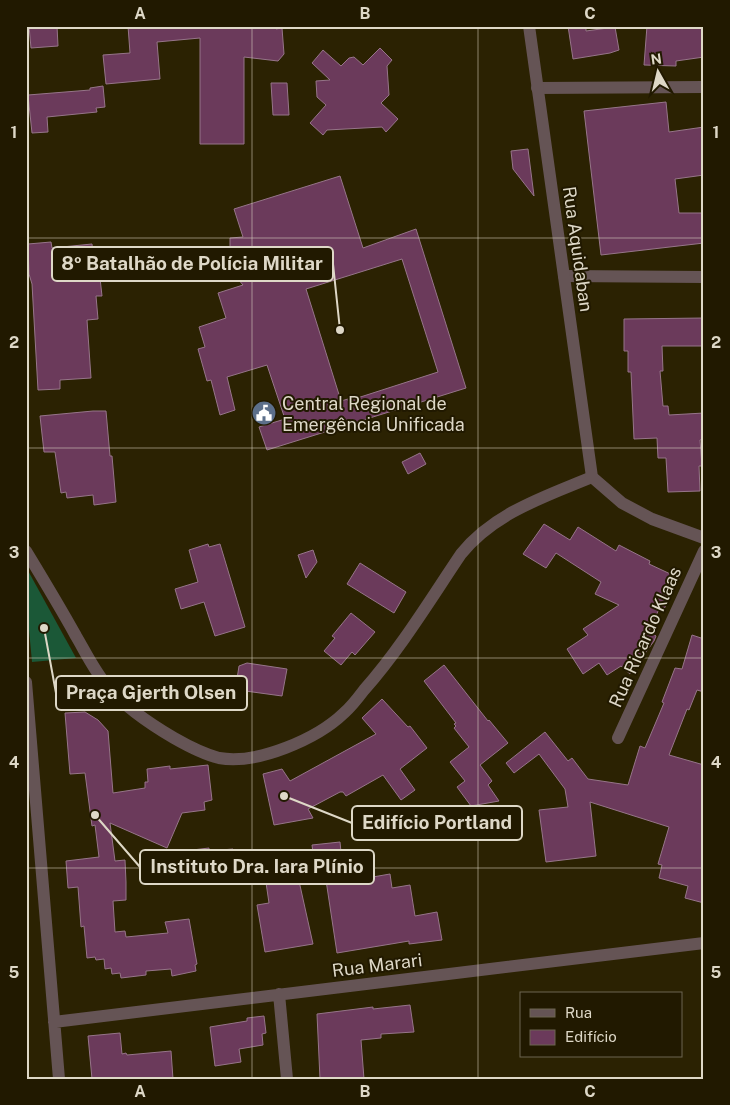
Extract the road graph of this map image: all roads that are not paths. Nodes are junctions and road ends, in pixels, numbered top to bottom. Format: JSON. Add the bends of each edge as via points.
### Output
{"nodes":[{"id":1,"x":529,"y":26,"type":"edge"},
{"id":2,"x":704,"y":87,"type":"edge"},
{"id":3,"x":537,"y":88,"type":"junction"},
{"id":4,"x":564,"y":276,"type":"junction"},
{"id":5,"x":704,"y":277,"type":"edge"},
{"id":6,"x":592,"y":477,"type":"junction"},
{"id":7,"x":704,"y":538,"type":"edge"},
{"id":8,"x":26,"y":551,"type":"edge"},
{"id":9,"x":704,"y":551,"type":"edge"},
{"id":10,"x":26,"y":682,"type":"edge"},
{"id":11,"x":618,"y":738,"type":"dead end"},
{"id":12,"x":704,"y":943,"type":"edge"},
{"id":13,"x":279,"y":994,"type":"junction"},
{"id":14,"x":54,"y":1022,"type":"junction"},
{"id":15,"x":59,"y":1079,"type":"edge"},
{"id":16,"x":287,"y":1079,"type":"edge"}],
"edges":[{"from":1,"to":3,"type":"street","name":"Rua Aquidaban"},
{"from":2,"to":3,"type":"street"},
{"from":3,"to":4,"type":"street","name":"Rua Aquidaban"},
{"from":4,"to":5,"type":"street"},
{"from":4,"to":6,"type":"street","name":"Rua Aquidaban"},
{"from":6,"to":7,"type":"street","via":[[622,503],[652,519]]},
{"from":6,"to":8,"type":"street","via":[[528,503],[471,541],[392,656],[344,713],[303,741],[275,752],[243,758],[219,758],[184,744],[118,698],[101,678]]},
{"from":9,"to":11,"type":"street","name":"Rua Ricardo Klaas"},
{"from":10,"to":14,"type":"street"},
{"from":12,"to":13,"type":"street","name":"Rua Marari"},
{"from":13,"to":14,"type":"street","name":"Rua Marari"},
{"from":13,"to":16,"type":"street"},
{"from":14,"to":15,"type":"street"}]}
